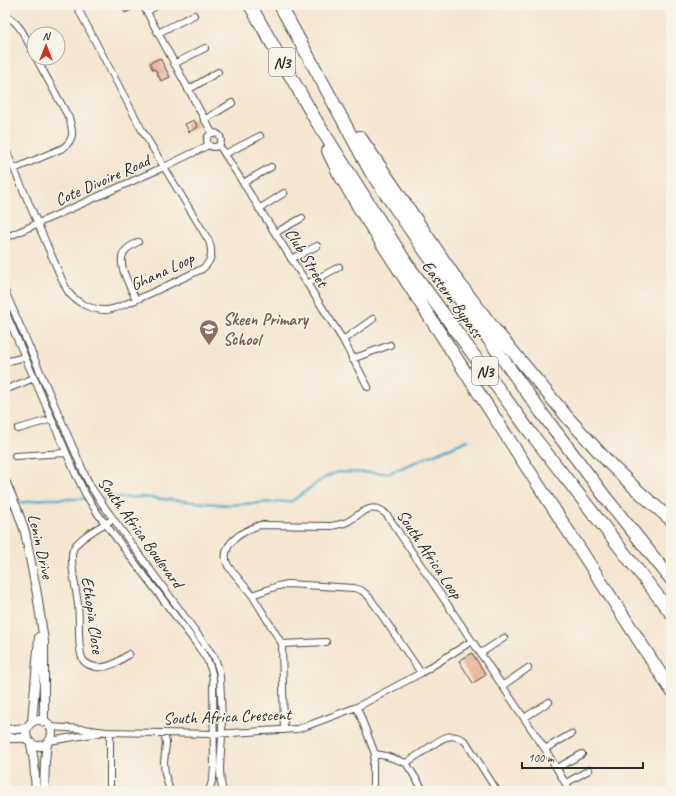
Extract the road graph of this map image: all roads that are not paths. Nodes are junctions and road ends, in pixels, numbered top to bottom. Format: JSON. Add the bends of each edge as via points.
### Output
{"nodes":[{"id":1,"x":76,"y":5,"type":"edge"},
{"id":2,"x":143,"y":5,"type":"edge"},
{"id":3,"x":157,"y":5,"type":"edge"},
{"id":4,"x":250,"y":5,"type":"edge"},
{"id":5,"x":280,"y":5,"type":"edge"},
{"id":6,"x":147,"y":12,"type":"junction"},
{"id":7,"x":5,"y":16,"type":"edge"},
{"id":8,"x":194,"y":16,"type":"dead end"},
{"id":9,"x":158,"y":33,"type":"junction"},
{"id":10,"x":26,"y":40,"type":"edge"},
{"id":11,"x":205,"y":48,"type":"dead end"},
{"id":12,"x":174,"y":64,"type":"junction"},
{"id":13,"x":40,"y":66,"type":"edge"},
{"id":14,"x":218,"y":72,"type":"dead end"},
{"id":15,"x":323,"y":83,"type":"junction"},
{"id":16,"x":188,"y":90,"type":"junction"},
{"id":17,"x":232,"y":103,"type":"dead end"},
{"id":18,"x":315,"y":119,"type":"junction"},
{"id":19,"x":204,"y":120,"type":"junction"},
{"id":20,"x":212,"y":133,"type":"junction"},
{"id":21,"x":260,"y":136,"type":"dead end"},
{"id":22,"x":209,"y":145,"type":"junction"},
{"id":23,"x":219,"y":145,"type":"junction"},
{"id":24,"x":5,"y":148,"type":"edge"},
{"id":25,"x":225,"y":154,"type":"junction"},
{"id":26,"x":164,"y":167,"type":"junction"},
{"id":27,"x":272,"y":167,"type":"dead end"},
{"id":28,"x":14,"y":169,"type":"junction"},
{"id":29,"x":243,"y":183,"type":"junction"},
{"id":30,"x":284,"y":193,"type":"dead end"},
{"id":31,"x":259,"y":209,"type":"junction"},
{"id":32,"x":302,"y":218,"type":"dead end"},
{"id":33,"x":38,"y":224,"type":"junction"},
{"id":34,"x":275,"y":233,"type":"junction"},
{"id":35,"x":5,"y":238,"type":"edge"},
{"id":36,"x":138,"y":242,"type":"dead end"},
{"id":37,"x":317,"y":246,"type":"dead end"},
{"id":38,"x":291,"y":259,"type":"junction"},
{"id":39,"x":339,"y":267,"type":"dead end"},
{"id":40,"x":307,"y":284,"type":"junction"},
{"id":41,"x":5,"y":291,"type":"edge"},
{"id":42,"x":136,"y":300,"type":"junction"},
{"id":43,"x":5,"y":311,"type":"edge"},
{"id":44,"x":373,"y":319,"type":"dead end"},
{"id":45,"x":8,"y":324,"type":"edge"},
{"id":46,"x":343,"y":340,"type":"junction"},
{"id":47,"x":390,"y":345,"type":"dead end"},
{"id":48,"x":25,"y":357,"type":"junction"},
{"id":49,"x":352,"y":359,"type":"junction"},
{"id":50,"x":5,"y":362,"type":"edge"},
{"id":51,"x":34,"y":378,"type":"junction"},
{"id":52,"x":368,"y":387,"type":"dead end"},
{"id":53,"x":7,"y":389,"type":"dead end"},
{"id":54,"x":52,"y":419,"type":"junction"},
{"id":55,"x":18,"y":429,"type":"dead end"},
{"id":56,"x":66,"y":453,"type":"junction"},
{"id":57,"x":15,"y":456,"type":"dead end"},
{"id":58,"x":6,"y":483,"type":"edge"},
{"id":59,"x":112,"y":518,"type":"junction"},
{"id":60,"x":671,"y":520,"type":"edge"},
{"id":61,"x":105,"y":524,"type":"junction"},
{"id":62,"x":671,"y":579,"type":"edge"},
{"id":63,"x":252,"y":595,"type":"junction"},
{"id":64,"x":671,"y":613,"type":"edge"},
{"id":65,"x":41,"y":620,"type":"junction"},
{"id":66,"x":504,"y":638,"type":"dead end"},
{"id":67,"x":472,"y":641,"type":"junction"},
{"id":68,"x":326,"y":642,"type":"dead end"},
{"id":69,"x":282,"y":644,"type":"junction"},
{"id":70,"x":481,"y":653,"type":"junction"},
{"id":71,"x":129,"y":654,"type":"dead end"},
{"id":72,"x":528,"y":668,"type":"dead end"},
{"id":73,"x":421,"y":673,"type":"junction"},
{"id":74,"x":502,"y":686,"type":"junction"},
{"id":75,"x":671,"y":690,"type":"edge"},
{"id":76,"x":548,"y":702,"type":"dead end"},
{"id":77,"x":357,"y":707,"type":"junction"},
{"id":78,"x":524,"y":718,"type":"junction"},
{"id":79,"x":47,"y":724,"type":"junction"},
{"id":80,"x":29,"y":725,"type":"junction"},
{"id":81,"x":5,"y":730,"type":"edge"},
{"id":82,"x":284,"y":730,"type":"junction"},
{"id":83,"x":108,"y":732,"type":"junction"},
{"id":84,"x":164,"y":733,"type":"junction"},
{"id":85,"x":222,"y":733,"type":"junction"},
{"id":86,"x":213,"y":734,"type":"junction"},
{"id":87,"x":571,"y":734,"type":"dead end"},
{"id":88,"x":5,"y":738,"type":"edge"},
{"id":89,"x":29,"y":741,"type":"junction"},
{"id":90,"x":48,"y":742,"type":"junction"},
{"id":91,"x":545,"y":749,"type":"junction"},
{"id":92,"x":375,"y":754,"type":"junction"},
{"id":93,"x":582,"y":754,"type":"dead end"},
{"id":94,"x":406,"y":763,"type":"junction"},
{"id":95,"x":557,"y":768,"type":"junction"},
{"id":96,"x":589,"y":770,"type":"dead end"},
{"id":97,"x":566,"y":783,"type":"junction"},
{"id":98,"x":36,"y":791,"type":"edge"},
{"id":99,"x":44,"y":791,"type":"edge"},
{"id":100,"x":110,"y":791,"type":"edge"},
{"id":101,"x":170,"y":791,"type":"edge"},
{"id":102,"x":208,"y":791,"type":"edge"},
{"id":103,"x":223,"y":791,"type":"edge"},
{"id":104,"x":373,"y":791,"type":"edge"},
{"id":105,"x":424,"y":791,"type":"edge"},
{"id":106,"x":497,"y":791,"type":"edge"},
{"id":107,"x":570,"y":791,"type":"edge"}],
"edges":[{"from":1,"to":26,"type":"street","name":"Ghana Loop"},
{"from":2,"to":6,"type":"street"},
{"from":3,"to":6,"type":"street"},
{"from":4,"to":18,"type":"highway","name":"Eastern Bypass","number":"N3"},
{"from":5,"to":15,"type":"highway","name":"Eastern Bypass","number":"N3"},
{"from":6,"to":9,"type":"street"},
{"from":7,"to":10,"type":"street","via":[[17,24]]},
{"from":8,"to":9,"type":"street"},
{"from":9,"to":12,"type":"street"},
{"from":11,"to":12,"type":"street"},
{"from":12,"to":16,"type":"street"},
{"from":13,"to":28,"type":"street","via":[[68,118],[72,128],[71,138],[63,148]]},
{"from":14,"to":16,"type":"street"},
{"from":15,"to":60,"type":"highway","via":[[442,259],[495,330],[611,465]]},
{"from":15,"to":62,"type":"highway","name":"Eastern Bypass","number":"N3","via":[[370,171],[425,251],[606,498]]},
{"from":16,"to":19,"type":"street"},
{"from":17,"to":19,"type":"street"},
{"from":18,"to":64,"type":"highway","name":"Eastern Bypass","number":"N3","via":[[407,264],[530,432]]},
{"from":18,"to":75,"type":"highway","via":[[332,160],[361,212]]},
{"from":19,"to":20,"type":"street"},
{"from":20,"to":22,"type":"street","via":[[207,137]]},
{"from":20,"to":23,"type":"street","via":[[219,135]]},
{"from":21,"to":25,"type":"street"},
{"from":22,"to":23,"type":"street"},
{"from":22,"to":26,"type":"street","name":"Cote Divoire Road"},
{"from":23,"to":25,"type":"street","name":"Club Street"},
{"from":24,"to":28,"type":"street","name":"Ghana Loop"},
{"from":25,"to":29,"type":"street","name":"Club Street"},
{"from":26,"to":33,"type":"street","name":"Cote Divoire Road"},
{"from":26,"to":42,"type":"street","name":"Ghana Loop","via":[[209,241],[211,257],[202,269]]},
{"from":27,"to":29,"type":"street"},
{"from":28,"to":33,"type":"street","name":"Ghana Loop"},
{"from":29,"to":31,"type":"street","name":"Club Street"},
{"from":30,"to":31,"type":"street"},
{"from":31,"to":34,"type":"street","name":"Club Street"},
{"from":32,"to":34,"type":"street"},
{"from":33,"to":35,"type":"street","name":"Cote Divoire Road"},
{"from":33,"to":42,"type":"street","name":"Ghana Loop","via":[[63,282],[74,298],[93,308],[106,310]]},
{"from":34,"to":38,"type":"street","name":"Club Street"},
{"from":36,"to":42,"type":"street","via":[[124,252],[121,263]]},
{"from":37,"to":38,"type":"street"},
{"from":38,"to":40,"type":"street","name":"Club Street"},
{"from":39,"to":40,"type":"street"},
{"from":40,"to":46,"type":"street","name":"Club Street"},
{"from":41,"to":59,"type":"street","name":"South Africa Boulevard","via":[[84,475]]},
{"from":43,"to":45,"type":"street","name":"South Africa Boulevard"},
{"from":44,"to":46,"type":"street"},
{"from":45,"to":48,"type":"street","name":"South Africa Boulevard"},
{"from":46,"to":49,"type":"street","name":"Club Street"},
{"from":47,"to":49,"type":"street"},
{"from":48,"to":50,"type":"street"},
{"from":48,"to":51,"type":"street","name":"South Africa Boulevard"},
{"from":49,"to":52,"type":"street","name":"Club Street"},
{"from":51,"to":53,"type":"street"},
{"from":51,"to":54,"type":"street","name":"South Africa Boulevard"},
{"from":54,"to":55,"type":"street"},
{"from":54,"to":56,"type":"street","name":"South Africa Boulevard"},
{"from":56,"to":57,"type":"street"},
{"from":56,"to":61,"type":"street","name":"South Africa Boulevard","via":[[80,483]]},
{"from":58,"to":65,"type":"street","name":"Lenin Drive","via":[[27,542]]},
{"from":59,"to":61,"type":"street","name":"Ethopia Close"},
{"from":59,"to":85,"type":"street","name":"South Africa Boulevard","via":[[215,658],[220,677]]},
{"from":61,"to":71,"type":"street","name":"Ethopia Close","via":[[79,541],[73,550],[80,650],[86,664],[95,667],[113,665]]},
{"from":61,"to":86,"type":"street","name":"South Africa Boulevard","via":[[210,664],[213,679]]},
{"from":63,"to":67,"type":"street","name":"South Africa Loop","via":[[228,566],[225,556],[230,543],[241,534],[260,525],[339,525],[367,509],[378,508],[387,515]]},
{"from":63,"to":69,"type":"street","name":"South Africa Loop"},
{"from":63,"to":73,"type":"street","via":[[288,584],[361,590],[370,598]]},
{"from":65,"to":79,"type":"street"},
{"from":65,"to":80,"type":"street"},
{"from":66,"to":70,"type":"street"},
{"from":67,"to":70,"type":"street","name":"South Africa Loop"},
{"from":67,"to":73,"type":"street","name":"South Africa Crescent"},
{"from":68,"to":69,"type":"street"},
{"from":69,"to":82,"type":"street"},
{"from":70,"to":74,"type":"street","name":"South Africa Loop"},
{"from":72,"to":74,"type":"street"},
{"from":73,"to":77,"type":"street","name":"South Africa Crescent"},
{"from":74,"to":78,"type":"street","name":"South Africa Loop"},
{"from":76,"to":78,"type":"street"},
{"from":77,"to":82,"type":"street","name":"South Africa Crescent","via":[[304,727]]},
{"from":77,"to":92,"type":"street"},
{"from":78,"to":91,"type":"street","name":"South Africa Loop"},
{"from":79,"to":80,"type":"street","via":[[36,721]]},
{"from":79,"to":83,"type":"street","name":"South Africa Crescent"},
{"from":79,"to":90,"type":"street","via":[[52,734]]},
{"from":80,"to":81,"type":"street"},
{"from":80,"to":89,"type":"street","via":[[26,735]]},
{"from":82,"to":85,"type":"street","name":"South Africa Crescent"},
{"from":83,"to":84,"type":"street","name":"South Africa Crescent"},
{"from":83,"to":90,"type":"street","name":"South Africa Crescent"},
{"from":83,"to":100,"type":"street"},
{"from":84,"to":86,"type":"street","name":"South Africa Crescent"},
{"from":84,"to":101,"type":"street","via":[[165,774]]},
{"from":85,"to":86,"type":"street","name":"South Africa Crescent"},
{"from":85,"to":103,"type":"street","name":"South Africa Boulevard","via":[[220,777]]},
{"from":86,"to":102,"type":"street","name":"South Africa Boulevard","via":[[214,767]]},
{"from":87,"to":91,"type":"street"},
{"from":88,"to":89,"type":"street"},
{"from":89,"to":90,"type":"street","via":[[39,746]]},
{"from":89,"to":98,"type":"street","via":[[34,762]]},
{"from":90,"to":99,"type":"street"},
{"from":91,"to":95,"type":"street","name":"South Africa Loop"},
{"from":92,"to":94,"type":"street"},
{"from":92,"to":104,"type":"street"},
{"from":93,"to":95,"type":"street"},
{"from":94,"to":105,"type":"street"},
{"from":94,"to":106,"type":"street","via":[[442,738],[461,738]]},
{"from":95,"to":97,"type":"street","name":"South Africa Loop"},
{"from":96,"to":97,"type":"street"},
{"from":97,"to":107,"type":"street","name":"South Africa Loop"}]}
